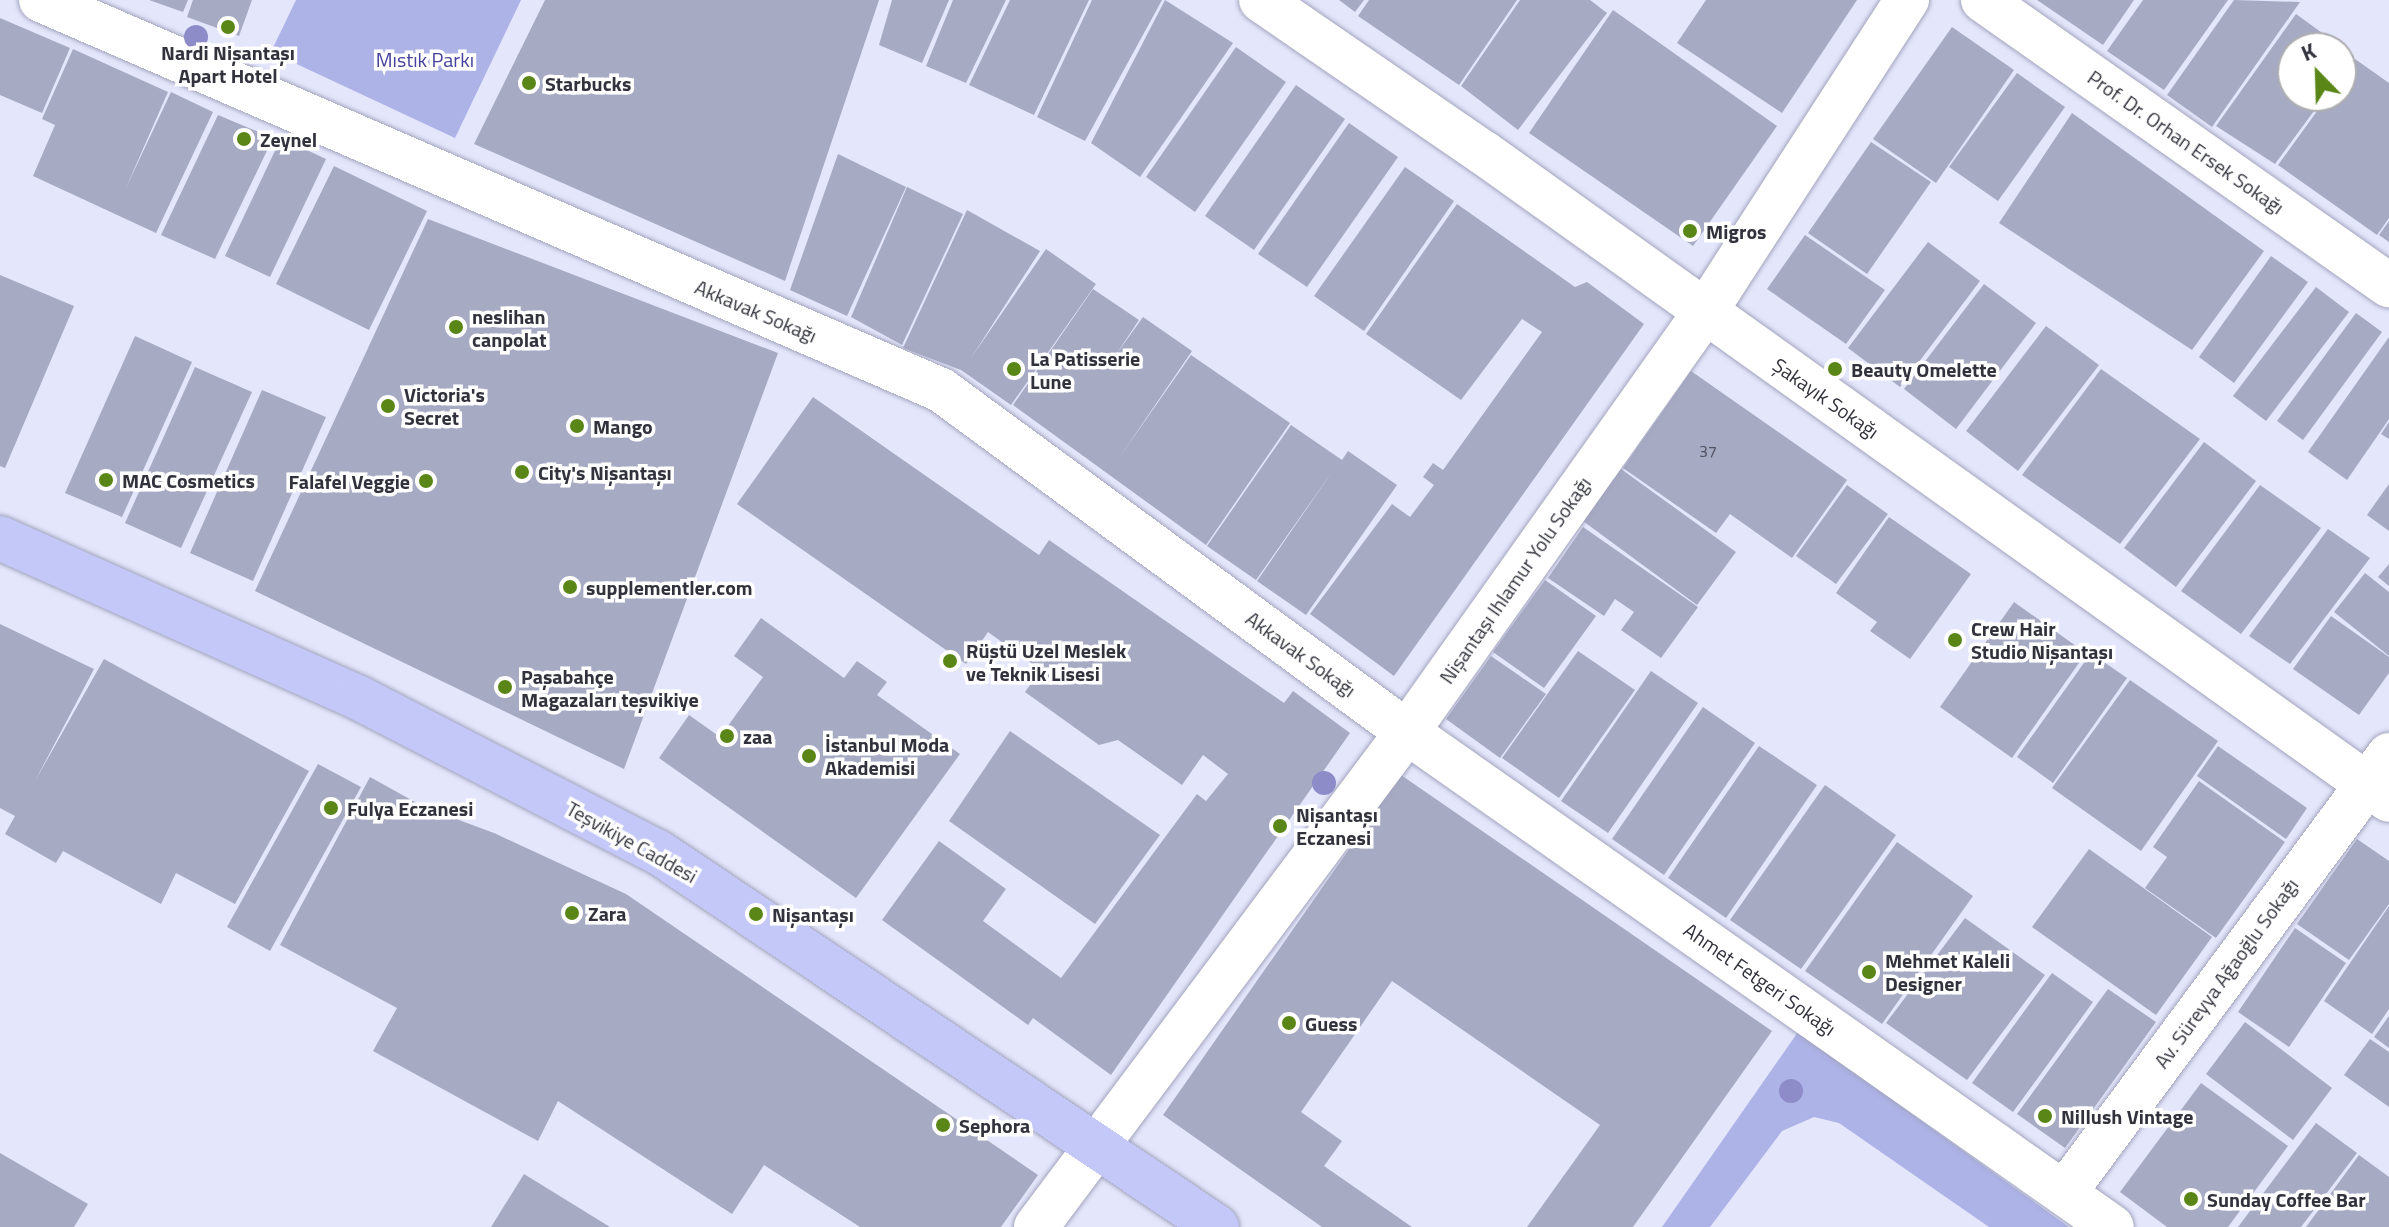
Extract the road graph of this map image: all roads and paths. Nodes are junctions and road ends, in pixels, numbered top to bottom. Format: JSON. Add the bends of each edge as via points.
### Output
{"nodes":[{"id":1,"x":41,"y":0,"type":"edge"},
{"id":2,"x":1261,"y":0,"type":"edge"},
{"id":3,"x":1907,"y":0,"type":"edge"},
{"id":4,"x":1983,"y":0,"type":"edge"},
{"id":5,"x":2389,"y":285,"type":"edge"},
{"id":6,"x":1705,"y":312,"type":"junction"},
{"id":7,"x":0,"y":538,"type":"edge"},
{"id":8,"x":1407,"y":732,"type":"junction"},
{"id":9,"x":2382,"y":779,"type":"edge"},
{"id":10,"x":1099,"y":1144,"type":"junction"},
{"id":11,"x":2065,"y":1192,"type":"junction"},
{"id":12,"x":1036,"y":1227,"type":"edge"},
{"id":13,"x":1217,"y":1227,"type":"edge"},
{"id":14,"x":2112,"y":1227,"type":"edge"}],
"edges":[{"from":1,"to":8,"type":"street","name":"Akkavak Sokağı","via":[[941,390]]},
{"from":2,"to":6,"type":"street","name":"Şakayık Sokağı"},
{"from":3,"to":6,"type":"street","name":"Nişantaşı Ihlamur Yolu Sokağı"},
{"from":4,"to":5,"type":"street","name":"Prof. Dr. Orhan Ersek Sokağı"},
{"from":6,"to":8,"type":"street","name":"Nişantaşı Ihlamur Yolu Sokağı"},
{"from":6,"to":9,"type":"street","name":"Şakayık Sokağı"},
{"from":7,"to":10,"type":"main road","name":"Teşvikiye Caddesi","via":[[359,698],[658,852]]},
{"from":8,"to":10,"type":"street","name":"Nişantaşı Ihlamur Yolu Sokağı"},
{"from":8,"to":11,"type":"street","name":"Ahmet Fetgeri Sokağı"},
{"from":9,"to":11,"type":"street","name":"Av. Süreyya Ağaoğlu Sokağı"},
{"from":10,"to":12,"type":"street","name":"Nişantaşı Ihlamur Yolu Sokağı"},
{"from":10,"to":13,"type":"main road","name":"Teşvikiye Caddesi"},
{"from":11,"to":14,"type":"street","name":"Ahmet Fetgeri Sokağı"}]}
